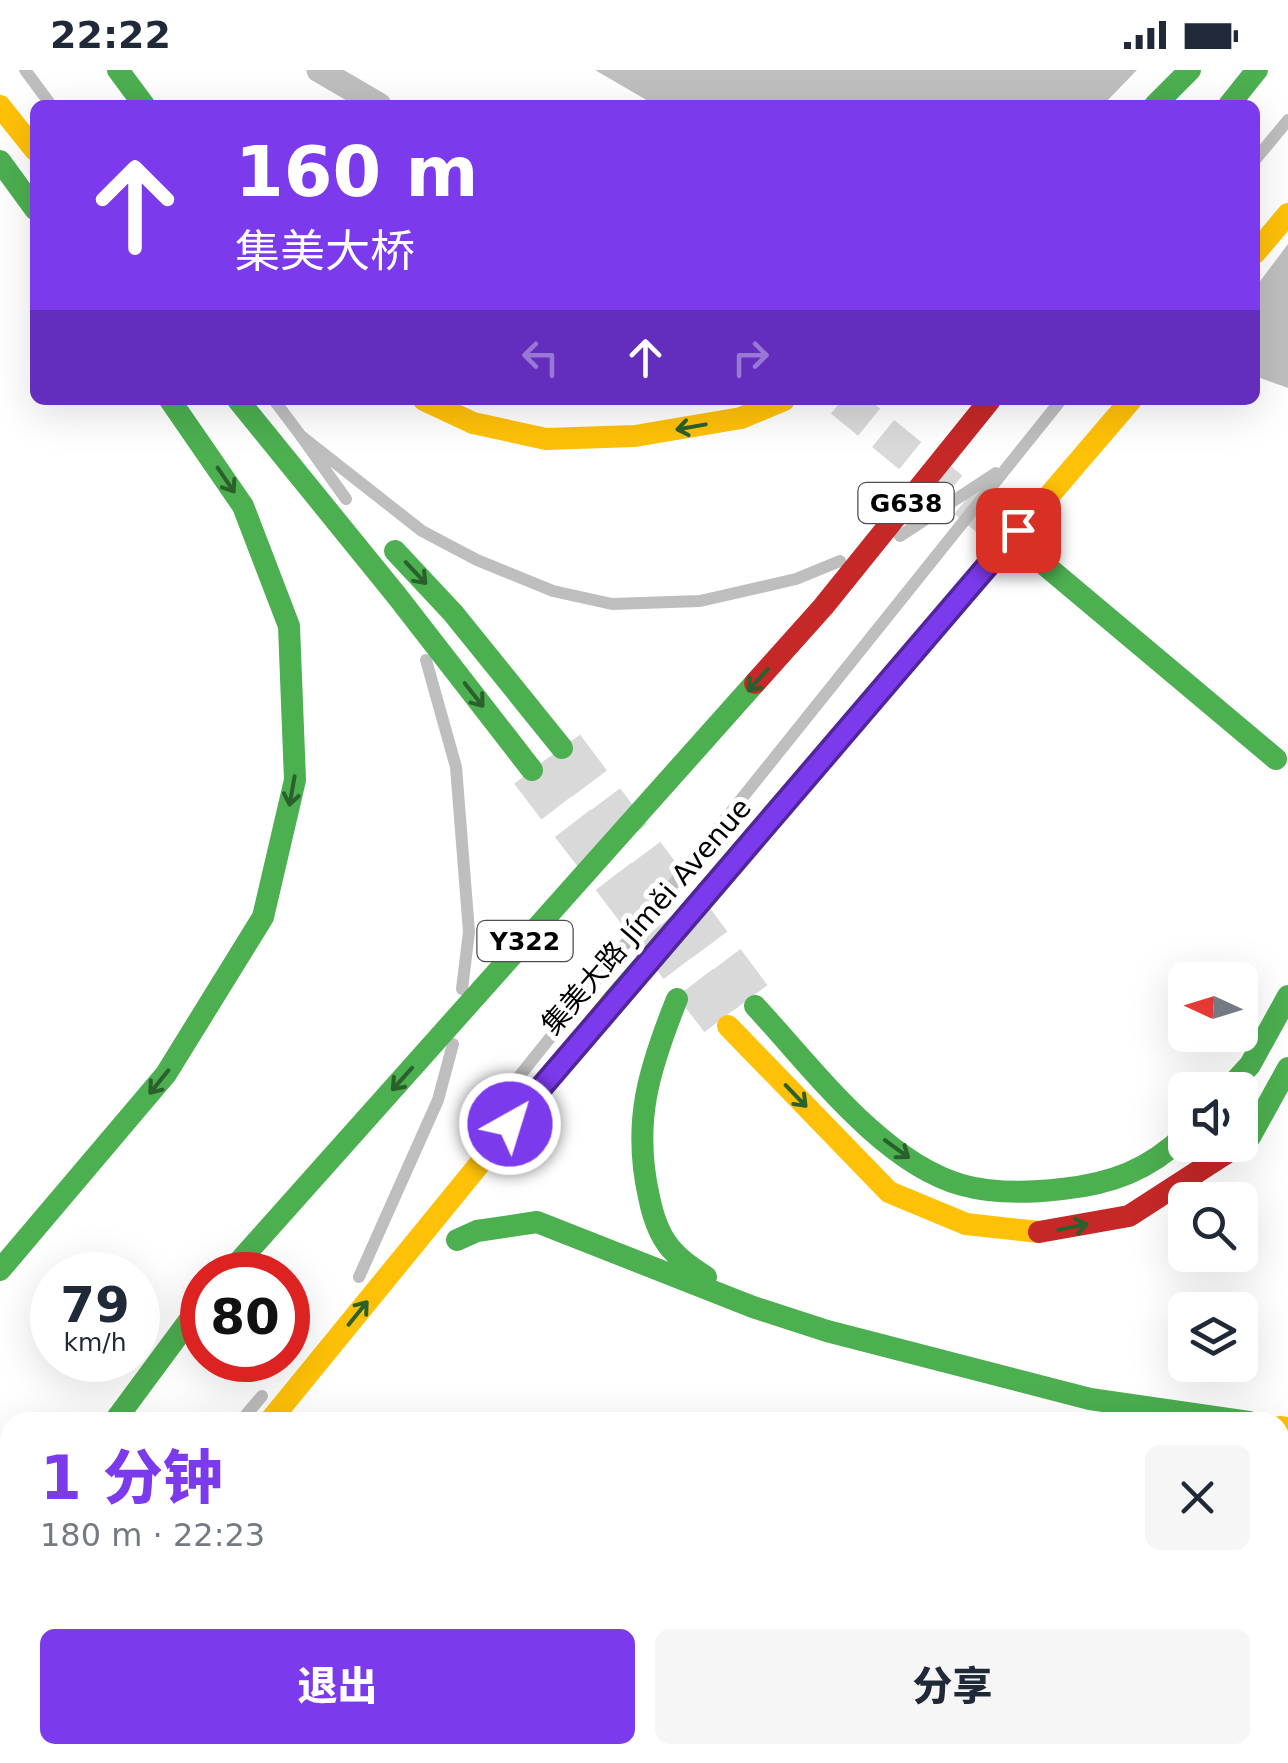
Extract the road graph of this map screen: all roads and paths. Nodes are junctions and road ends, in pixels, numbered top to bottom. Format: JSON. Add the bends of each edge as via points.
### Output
{"nodes":[{"id":1,"x":25,"y":70,"type":"edge"},
{"id":2,"x":118,"y":70,"type":"edge"},
{"id":3,"x":319,"y":70,"type":"edge"},
{"id":4,"x":1190,"y":70,"type":"edge"},
{"id":5,"x":1257,"y":70,"type":"edge"},
{"id":6,"x":46,"y":100,"type":"edge"},
{"id":7,"x":140,"y":100,"type":"edge"},
{"id":8,"x":370,"y":100,"type":"edge"},
{"id":9,"x":1160,"y":100,"type":"edge"},
{"id":10,"x":1232,"y":100,"type":"edge"},
{"id":11,"x":0,"y":106,"type":"edge"},
{"id":12,"x":1288,"y":120,"type":"edge"},
{"id":13,"x":30,"y":144,"type":"edge"},
{"id":14,"x":1260,"y":154,"type":"edge"},
{"id":15,"x":0,"y":161,"type":"edge"},
{"id":16,"x":30,"y":202,"type":"edge"},
{"id":17,"x":1288,"y":214,"type":"edge"},
{"id":18,"x":1260,"y":247,"type":"edge"},
{"id":19,"x":173,"y":405,"type":"edge"},
{"id":20,"x":242,"y":405,"type":"edge"},
{"id":21,"x":258,"y":405,"type":"edge"},
{"id":22,"x":278,"y":405,"type":"edge"},
{"id":23,"x":435,"y":405,"type":"edge"},
{"id":24,"x":772,"y":405,"type":"edge"},
{"id":25,"x":986,"y":405,"type":"edge"},
{"id":26,"x":1057,"y":405,"type":"edge"},
{"id":27,"x":1126,"y":405,"type":"edge"},
{"id":28,"x":301,"y":436,"type":"junction"},
{"id":29,"x":1010,"y":464,"type":"junction"},
{"id":30,"x":365,"y":524,"type":"junction"},
{"id":31,"x":1039,"y":560,"type":"tunnel mouth"},
{"id":32,"x":823,"y":607,"type":"joint"},
{"id":33,"x":562,"y":748,"type":"tunnel mouth"},
{"id":34,"x":1276,"y":759,"type":"dead end"},
{"id":35,"x":532,"y":770,"type":"tunnel mouth"},
{"id":36,"x":1288,"y":996,"type":"edge"},
{"id":37,"x":677,"y":998,"type":"dead end"},
{"id":38,"x":755,"y":1006,"type":"tunnel mouth"},
{"id":39,"x":728,"y":1026,"type":"tunnel mouth"},
{"id":40,"x":1288,"y":1068,"type":"edge"},
{"id":41,"x":1244,"y":1072,"type":"edge"},
{"id":42,"x":1258,"y":1122,"type":"edge"},
{"id":43,"x":1168,"y":1153,"type":"edge"},
{"id":44,"x":457,"y":1154,"type":"dead end"},
{"id":45,"x":1213,"y":1162,"type":"edge"},
{"id":46,"x":396,"y":1231,"type":"dead end"},
{"id":47,"x":457,"y":1240,"type":"dead end"},
{"id":48,"x":248,"y":1252,"type":"edge"},
{"id":49,"x":0,"y":1270,"type":"edge"},
{"id":50,"x":359,"y":1277,"type":"junction"},
{"id":51,"x":347,"y":1292,"type":"dead end"},
{"id":52,"x":753,"y":1307,"type":"junction"},
{"id":53,"x":180,"y":1333,"type":"edge"},
{"id":54,"x":286,"y":1384,"type":"junction"},
{"id":55,"x":121,"y":1412,"type":"edge"},
{"id":56,"x":252,"y":1412,"type":"edge"},
{"id":57,"x":274,"y":1412,"type":"edge"},
{"id":58,"x":1180,"y":1412,"type":"edge"}],
"edges":[{"from":1,"to":6,"type":"lane"},
{"from":2,"to":7,"type":"main road"},
{"from":3,"to":8,"type":"street"},
{"from":4,"to":9,"type":"main road"},
{"from":5,"to":10,"type":"main road"},
{"from":11,"to":13,"type":"main road"},
{"from":12,"to":14,"type":"lane"},
{"from":15,"to":16,"type":"main road"},
{"from":17,"to":18,"type":"main road"},
{"from":19,"to":49,"type":"main road","one_way":true,"via":[[243,506],[289,626],[295,780],[263,917],[166,1074]]},
{"from":20,"to":35,"type":"main road","one_way":true},
{"from":21,"to":30,"type":"main road"},
{"from":22,"to":28,"type":"lane"},
{"from":24,"to":23,"type":"main road","one_way":true,"via":[[741,418],[635,436],[546,439],[473,423]]},
{"from":25,"to":32,"type":"main road","number":"G638"},
{"from":26,"to":29,"type":"lane"},
{"from":54,"to":27,"type":"main road","name":"集美大路 Jíměi Avenue","one_way":true},
{"from":28,"to":29,"type":"lane","via":[[422,531],[553,591],[612,604],[700,601],[796,579],[911,532]]},
{"from":28,"to":30,"type":"lane"},
{"from":29,"to":44,"type":"lane"},
{"from":30,"to":33,"type":"main road","one_way":true,"via":[[453,612]]},
{"from":30,"to":50,"type":"lane","via":[[424,653],[456,767],[470,932],[457,1030],[438,1100]]},
{"from":31,"to":34,"type":"main road"},
{"from":32,"to":48,"type":"main road","number":"Y322","one_way":true},
{"from":36,"to":41,"type":"main road"},
{"from":37,"to":52,"type":"main road","via":[[643,1101],[650,1203],[672,1251]]},
{"from":38,"to":43,"type":"main road","one_way":true,"via":[[893,1150],[956,1184],[1029,1194],[1126,1179]]},
{"from":39,"to":45,"type":"main road","one_way":true,"via":[[889,1192],[966,1224],[1044,1233],[1129,1216]]},
{"from":40,"to":42,"type":"main road"},
{"from":46,"to":50,"type":"lane"},
{"from":47,"to":52,"type":"main road","via":[[537,1222]]},
{"from":50,"to":51,"type":"lane"},
{"from":52,"to":58,"type":"main road","via":[[950,1365],[1090,1399]]},
{"from":53,"to":55,"type":"main road"},
{"from":54,"to":56,"type":"lane"},
{"from":54,"to":57,"type":"main road","name":"集美大路 Jíměi Avenue"}]}
